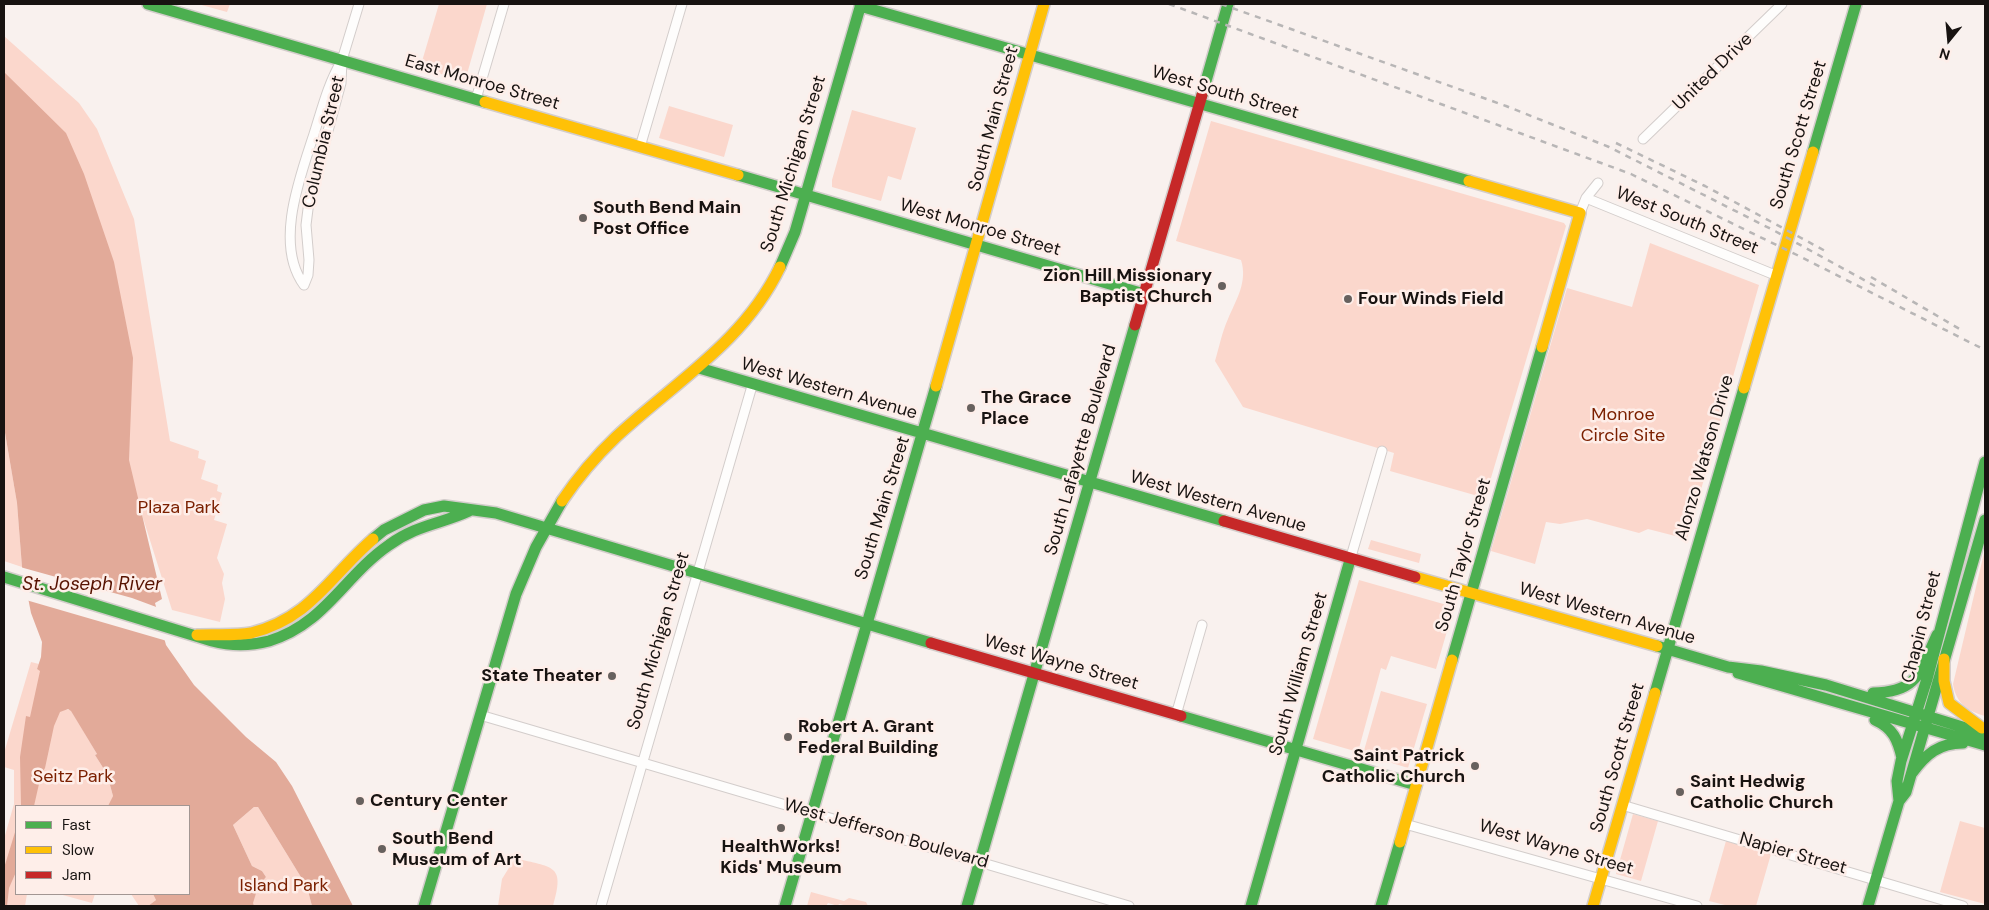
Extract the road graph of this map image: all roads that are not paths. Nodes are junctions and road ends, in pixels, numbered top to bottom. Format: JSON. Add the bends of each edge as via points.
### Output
{"nodes":[{"id":1,"x":148,"y":4,"type":"edge"},
{"id":2,"x":359,"y":4,"type":"edge"},
{"id":3,"x":504,"y":4,"type":"edge"},
{"id":4,"x":682,"y":4,"type":"edge"},
{"id":5,"x":1044,"y":4,"type":"edge"},
{"id":6,"x":1228,"y":4,"type":"edge"},
{"id":7,"x":1782,"y":4,"type":"edge"},
{"id":8,"x":1856,"y":4,"type":"edge"},
{"id":9,"x":858,"y":5,"type":"edge"},
{"id":10,"x":1029,"y":56,"type":"junction"},
{"id":11,"x":342,"y":60,"type":"junction"},
{"id":12,"x":476,"y":99,"type":"junction"},
{"id":13,"x":1199,"y":103,"type":"junction"},
{"id":14,"x":1643,"y":139,"type":"dead end"},
{"id":15,"x":640,"y":147,"type":"junction"},
{"id":16,"x":1598,"y":183,"type":"dead end"},
{"id":17,"x":806,"y":195,"type":"junction"},
{"id":18,"x":1586,"y":198,"type":"junction"},
{"id":19,"x":1580,"y":213,"type":"junction"},
{"id":20,"x":977,"y":246,"type":"junction"},
{"id":21,"x":1776,"y":275,"type":"junction"},
{"id":22,"x":1144,"y":294,"type":"junction"},
{"id":23,"x":699,"y":368,"type":"junction"},
{"id":24,"x":752,"y":386,"type":"junction"},
{"id":25,"x":923,"y":434,"type":"junction"},
{"id":26,"x":1382,"y":451,"type":"dead end"},
{"id":27,"x":1985,"y":462,"type":"edge"},
{"id":28,"x":1090,"y":483,"type":"junction"},
{"id":29,"x":1985,"y":520,"type":"edge"},
{"id":30,"x":546,"y":527,"type":"junction"},
{"id":31,"x":1350,"y":560,"type":"junction"},
{"id":32,"x":697,"y":574,"type":"junction"},
{"id":33,"x":4,"y":577,"type":"edge"},
{"id":34,"x":1470,"y":593,"type":"junction"},
{"id":35,"x":867,"y":625,"type":"junction"},
{"id":36,"x":1202,"y":625,"type":"dead end"},
{"id":37,"x":1937,"y":635,"type":"junction"},
{"id":38,"x":1668,"y":649,"type":"junction"},
{"id":39,"x":1944,"y":659,"type":"junction"},
{"id":40,"x":1728,"y":667,"type":"junction"},
{"id":41,"x":1035,"y":674,"type":"junction"},
{"id":42,"x":1843,"y":690,"type":"junction"},
{"id":43,"x":1831,"y":700,"type":"junction"},
{"id":44,"x":1917,"y":712,"type":"junction"},
{"id":45,"x":480,"y":715,"type":"junction"},
{"id":46,"x":1176,"y":715,"type":"junction"},
{"id":47,"x":1926,"y":722,"type":"junction"},
{"id":48,"x":1913,"y":724,"type":"junction"},
{"id":49,"x":1984,"y":738,"type":"edge"},
{"id":50,"x":1296,"y":749,"type":"junction"},
{"id":51,"x":1902,"y":758,"type":"junction"},
{"id":52,"x":642,"y":763,"type":"junction"},
{"id":53,"x":1912,"y":773,"type":"junction"},
{"id":54,"x":1416,"y":786,"type":"junction"},
{"id":55,"x":1899,"y":801,"type":"junction"},
{"id":56,"x":1622,"y":805,"type":"junction"},
{"id":57,"x":813,"y":812,"type":"junction"},
{"id":58,"x":1405,"y":824,"type":"junction"},
{"id":59,"x":980,"y":862,"type":"junction"},
{"id":60,"x":1600,"y":880,"type":"junction"},
{"id":61,"x":1876,"y":880,"type":"junction"},
{"id":62,"x":424,"y":906,"type":"edge"},
{"id":63,"x":601,"y":906,"type":"edge"},
{"id":64,"x":785,"y":906,"type":"edge"},
{"id":65,"x":967,"y":906,"type":"edge"},
{"id":66,"x":1125,"y":906,"type":"edge"},
{"id":67,"x":1251,"y":906,"type":"edge"},
{"id":68,"x":1381,"y":906,"type":"edge"},
{"id":69,"x":1592,"y":906,"type":"edge"},
{"id":70,"x":1697,"y":906,"type":"edge"},
{"id":71,"x":1868,"y":906,"type":"edge"},
{"id":72,"x":1963,"y":906,"type":"edge"}],
"edges":[{"from":1,"to":11,"type":"main road","name":"East Monroe Street"},
{"from":2,"to":11,"type":"street","name":"Columbia Street"},
{"from":3,"to":12,"type":"street"},
{"from":4,"to":15,"type":"street"},
{"from":5,"to":10,"type":"main road","name":"South Main Street"},
{"from":6,"to":13,"type":"main road","name":"South Lafayette Boulevard"},
{"from":7,"to":14,"type":"street","name":"United Drive"},
{"from":8,"to":21,"type":"main road","name":"South Scott Street"},
{"from":9,"to":10,"type":"main road","name":"West South Street"},
{"from":9,"to":17,"type":"main road","name":"South Michigan Street"},
{"from":10,"to":13,"type":"main road","name":"West South Street"},
{"from":10,"to":20,"type":"main road","name":"South Main Street"},
{"from":11,"to":11,"type":"street","name":"Columbia Street","via":[[331,80],[292,212],[294,266],[304,285],[309,260],[306,226],[309,201],[341,83]]},
{"from":11,"to":12,"type":"main road","name":"East Monroe Street"},
{"from":12,"to":15,"type":"main road","name":"East Monroe Street"},
{"from":13,"to":19,"type":"main road","name":"West South Street"},
{"from":13,"to":22,"type":"main road","name":"South Lafayette Boulevard"},
{"from":15,"to":17,"type":"main road","name":"East Monroe Street"},
{"from":16,"to":18,"type":"street"},
{"from":17,"to":20,"type":"main road","name":"West Monroe Street"},
{"from":17,"to":23,"type":"main road","name":"South Michigan Street","via":[[791,244],[765,296],[723,347]]},
{"from":18,"to":19,"type":"street"},
{"from":18,"to":21,"type":"street","name":"West South Street"},
{"from":19,"to":34,"type":"main road","name":"South Taylor Street"},
{"from":20,"to":22,"type":"main road","name":"West Monroe Street"},
{"from":20,"to":25,"type":"main road","name":"South Main Street"},
{"from":21,"to":38,"type":"main road","name":"Alonzo Watson Drive"},
{"from":22,"to":28,"type":"main road","name":"South Lafayette Boulevard"},
{"from":23,"to":24,"type":"main road","name":"West Western Avenue"},
{"from":23,"to":30,"type":"main road","name":"South Michigan Street","via":[[616,437],[572,488]]},
{"from":24,"to":25,"type":"main road","name":"West Western Avenue"},
{"from":24,"to":32,"type":"street","name":"South Michigan Street"},
{"from":25,"to":28,"type":"main road","name":"West Western Avenue"},
{"from":25,"to":35,"type":"main road","name":"South Main Street"},
{"from":26,"to":31,"type":"street","name":"South William Street"},
{"from":27,"to":37,"type":"main road","name":"Chapin Street"},
{"from":28,"to":31,"type":"main road","name":"West Western Avenue"},
{"from":28,"to":41,"type":"main road","name":"South Lafayette Boulevard"},
{"from":29,"to":39,"type":"main road","name":"Chapin Street"},
{"from":30,"to":32,"type":"main road","name":"West Wayne Street"},
{"from":30,"to":33,"type":"main road","name":"West Wayne Street","via":[[496,513],[469,511],[424,526],[387,546],[321,613],[290,635],[235,646]]},
{"from":30,"to":45,"type":"main road","name":"South Michigan Street","via":[[513,601]]},
{"from":31,"to":34,"type":"main road","name":"West Western Avenue"},
{"from":31,"to":50,"type":"main road","name":"South William Street"},
{"from":32,"to":35,"type":"main road","name":"West Wayne Street"},
{"from":32,"to":52,"type":"street","name":"South Michigan Street"},
{"from":34,"to":38,"type":"main road","name":"West Western Avenue"},
{"from":34,"to":54,"type":"main road","name":"South Taylor Street"},
{"from":35,"to":41,"type":"main road","name":"West Wayne Street"},
{"from":35,"to":57,"type":"main road","name":"South Main Street"},
{"from":36,"to":46,"type":"street"},
{"from":37,"to":42,"type":"main road","via":[[1917,675],[1904,690],[1892,693]]},
{"from":37,"to":44,"type":"main road","name":"Chapin Street","via":[[1934,657]]},
{"from":38,"to":40,"type":"main road","name":"West Western Avenue"},
{"from":38,"to":56,"type":"main road","name":"South Scott Street"},
{"from":39,"to":47,"type":"main road","name":"Chapin Street"},
{"from":39,"to":49,"type":"main road","via":[[1949,703]]},
{"from":40,"to":42,"type":"main road","name":"West Western Avenue","via":[[1768,670]]},
{"from":40,"to":43,"type":"main road","name":"West Western Avenue","via":[[1742,676]]},
{"from":41,"to":46,"type":"main road","name":"West Wayne Street"},
{"from":41,"to":59,"type":"main road","name":"South Lafayette Boulevard"},
{"from":42,"to":44,"type":"main road","name":"West Western Avenue"},
{"from":43,"to":48,"type":"main road","name":"West Western Avenue"},
{"from":43,"to":51,"type":"main road","via":[[1891,728],[1899,740]]},
{"from":44,"to":47,"type":"main road","name":"West Western Avenue"},
{"from":44,"to":48,"type":"main road","name":"Chapin Street"},
{"from":45,"to":52,"type":"street","name":"West Jefferson Boulevard"},
{"from":45,"to":62,"type":"main road","name":"South Michigan Street"},
{"from":46,"to":50,"type":"main road","name":"West Wayne Street"},
{"from":47,"to":48,"type":"main road","name":"West Western Avenue"},
{"from":47,"to":49,"type":"main road","name":"West Western Avenue"},
{"from":47,"to":53,"type":"main road","name":"Chapin Street"},
{"from":48,"to":51,"type":"main road","name":"Chapin Street"},
{"from":49,"to":53,"type":"main road","via":[[1942,744],[1929,751]]},
{"from":50,"to":54,"type":"main road","name":"West Wayne Street"},
{"from":50,"to":67,"type":"main road","name":"South William Street"},
{"from":51,"to":55,"type":"main road","name":"Chapin Street","via":[[1896,790]]},
{"from":52,"to":57,"type":"street","name":"West Jefferson Boulevard"},
{"from":52,"to":63,"type":"street","name":"South Michigan Street"},
{"from":53,"to":55,"type":"main road","name":"Chapin Street","via":[[1906,792]]},
{"from":54,"to":58,"type":"main road","name":"South Taylor Street"},
{"from":55,"to":61,"type":"main road","name":"Chapin Street"},
{"from":56,"to":60,"type":"main road","name":"South Scott Street"},
{"from":56,"to":61,"type":"street","name":"Napier Street"},
{"from":57,"to":59,"type":"street","name":"West Jefferson Boulevard"},
{"from":57,"to":64,"type":"main road","name":"South Main Street"},
{"from":58,"to":60,"type":"street","name":"West Wayne Street"},
{"from":58,"to":68,"type":"main road","name":"South Taylor Street"},
{"from":59,"to":65,"type":"main road","name":"South Lafayette Boulevard"},
{"from":59,"to":66,"type":"street","name":"West Jefferson Boulevard"},
{"from":60,"to":69,"type":"main road","name":"South Scott Street"},
{"from":60,"to":70,"type":"street","name":"West Wayne Street"},
{"from":61,"to":71,"type":"main road","name":"Chapin Street"},
{"from":61,"to":72,"type":"street","name":"Napier Street"}]}
